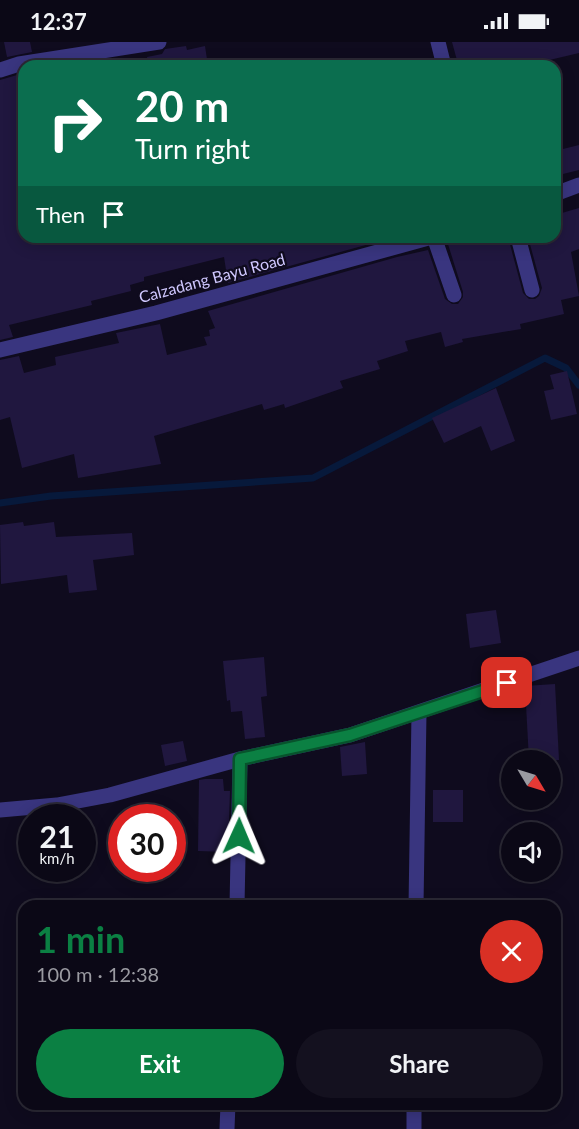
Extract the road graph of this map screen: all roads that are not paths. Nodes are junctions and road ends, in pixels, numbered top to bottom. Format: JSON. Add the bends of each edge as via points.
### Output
{"nodes":[{"id":1,"x":159,"y":42,"type":"edge"},
{"id":2,"x":438,"y":42,"type":"edge"},
{"id":3,"x":44,"y":60,"type":"edge"},
{"id":4,"x":442,"y":60,"type":"edge"},
{"id":5,"x":18,"y":64,"type":"edge"},
{"id":6,"x":0,"y":70,"type":"edge"},
{"id":7,"x":579,"y":185,"type":"edge"},
{"id":8,"x":561,"y":192,"type":"edge"},
{"id":9,"x":411,"y":243,"type":"edge"},
{"id":10,"x":435,"y":243,"type":"edge"},
{"id":11,"x":520,"y":243,"type":"edge"},
{"id":12,"x":532,"y":290,"type":"dead end"},
{"id":13,"x":454,"y":295,"type":"dead end"},
{"id":14,"x":0,"y":350,"type":"edge"},
{"id":15,"x":579,"y":658,"type":"edge"},
{"id":16,"x":418,"y":713,"type":"junction"},
{"id":17,"x":240,"y":759,"type":"junction"},
{"id":18,"x":0,"y":810,"type":"edge"},
{"id":19,"x":237,"y":900,"type":"edge"},
{"id":20,"x":416,"y":900,"type":"edge"},
{"id":21,"x":228,"y":1110,"type":"edge"},
{"id":22,"x":414,"y":1110,"type":"edge"},
{"id":23,"x":227,"y":1129,"type":"edge"},
{"id":24,"x":414,"y":1129,"type":"edge"}],
"edges":[{"from":1,"to":3,"type":"street"},
{"from":2,"to":4,"type":"street"},
{"from":5,"to":6,"type":"street"},
{"from":7,"to":8,"type":"street"},
{"from":9,"to":14,"type":"street","name":"Calzadang Bayu Road","via":[[156,313]]},
{"from":10,"to":13,"type":"street"},
{"from":11,"to":12,"type":"street"},
{"from":15,"to":16,"type":"street"},
{"from":16,"to":17,"type":"street","via":[[350,735]]},
{"from":16,"to":20,"type":"street"},
{"from":17,"to":18,"type":"street","via":[[110,795],[57,806]]},
{"from":17,"to":19,"type":"street"},
{"from":21,"to":23,"type":"street"},
{"from":22,"to":24,"type":"street"}]}
